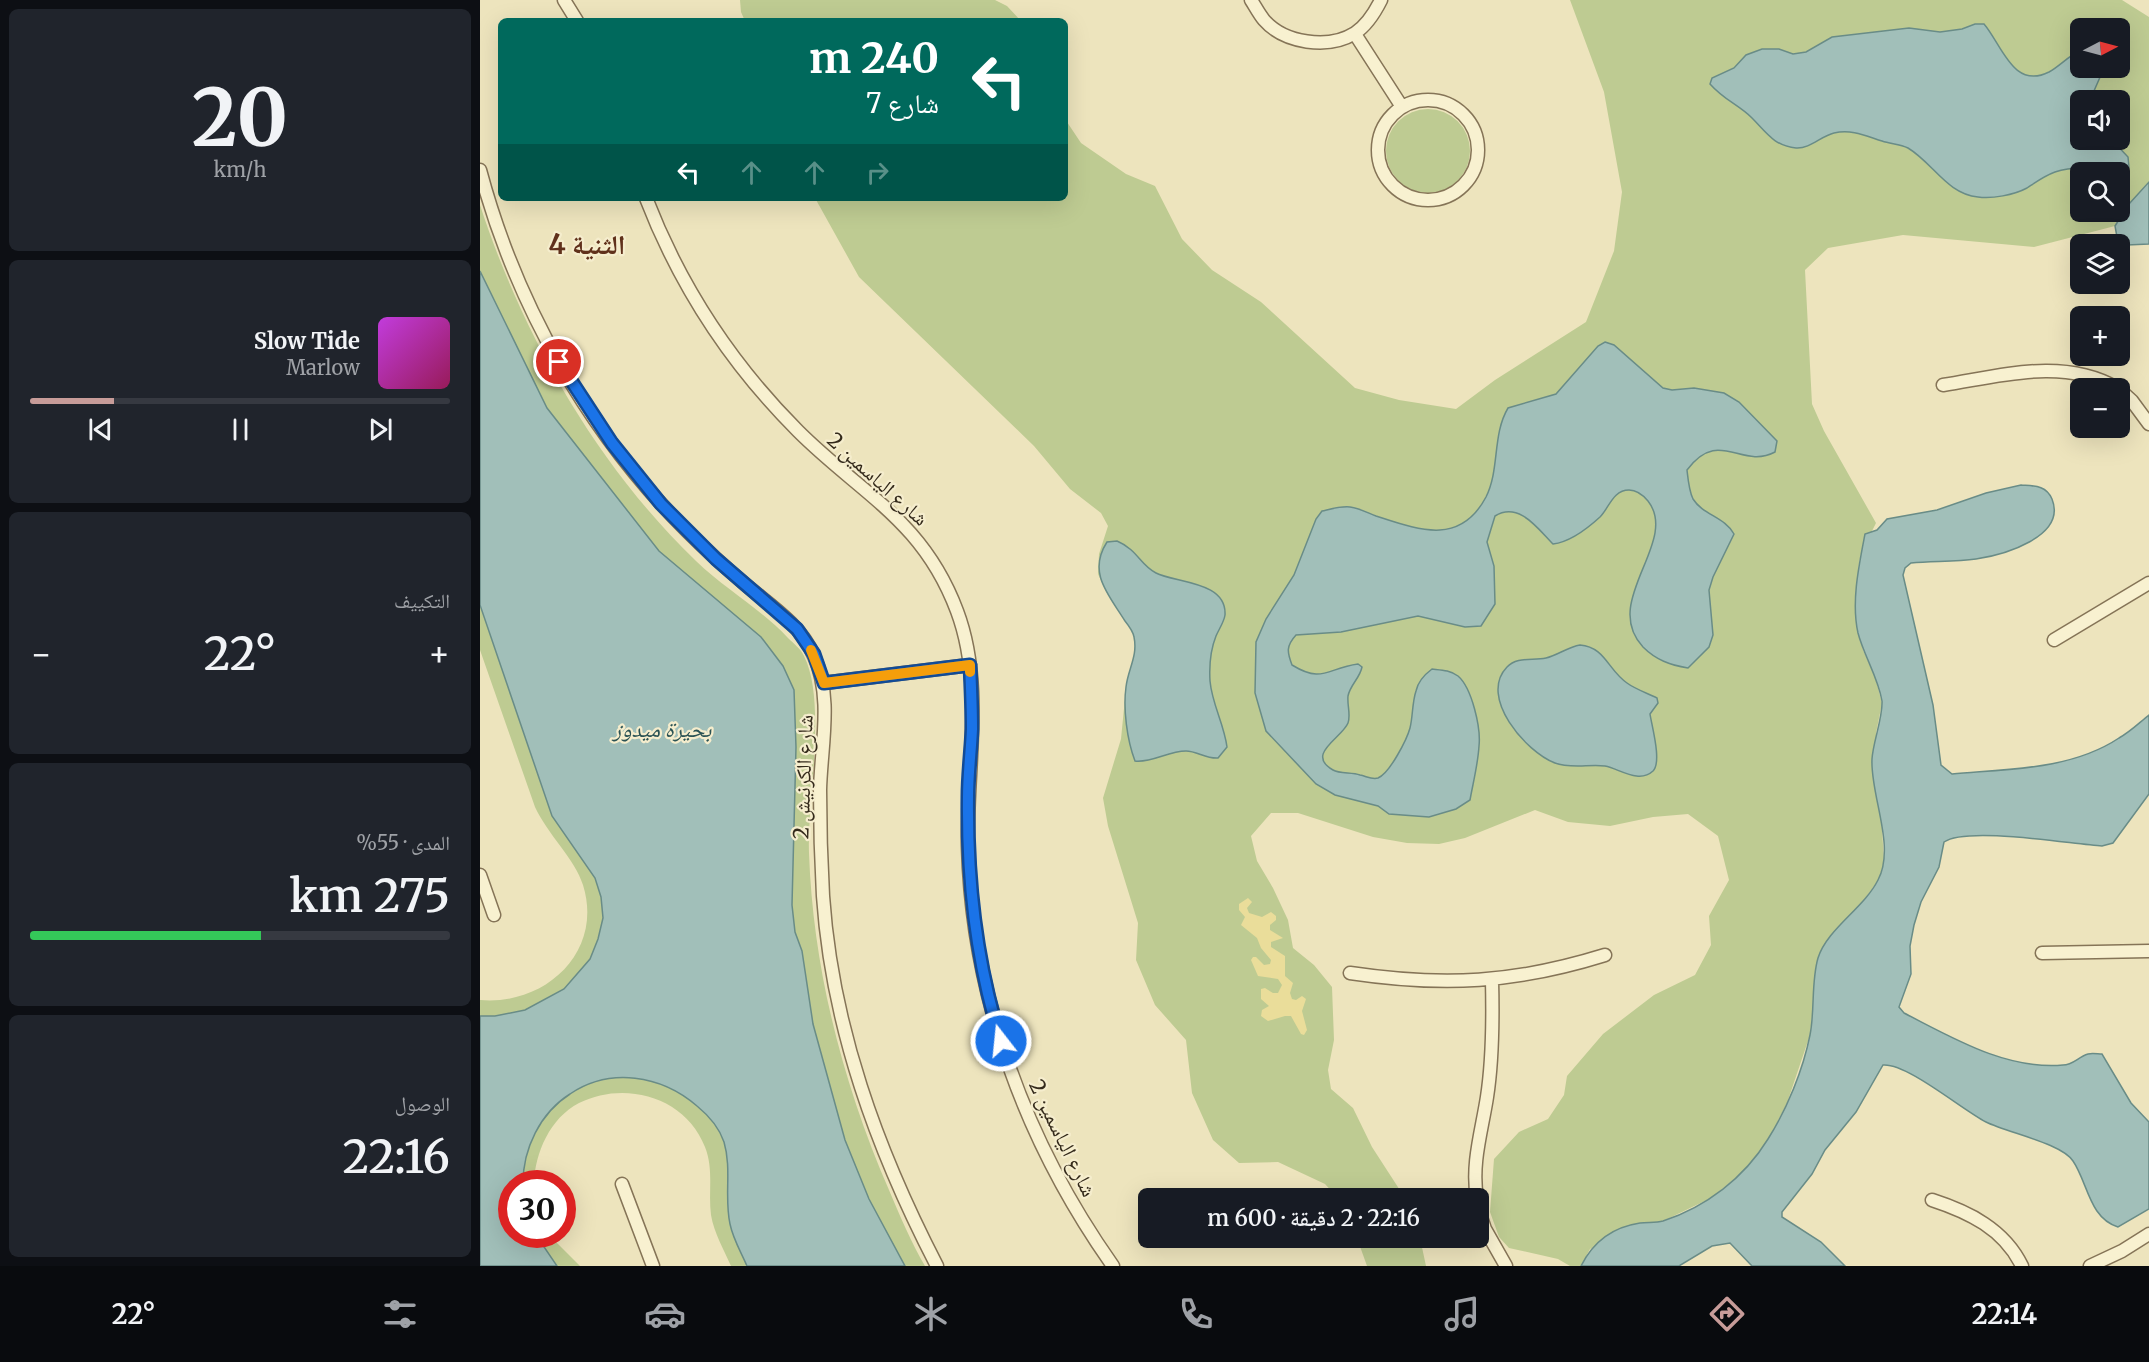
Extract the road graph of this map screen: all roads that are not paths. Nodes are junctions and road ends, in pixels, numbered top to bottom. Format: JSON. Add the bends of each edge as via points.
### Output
{"nodes":[{"id":1,"x":564,"y":0,"type":"edge"},
{"id":2,"x":1251,"y":0,"type":"edge"},
{"id":3,"x":1380,"y":0,"type":"edge"},
{"id":4,"x":575,"y":18,"type":"edge"},
{"id":5,"x":1355,"y":33,"type":"junction"},
{"id":6,"x":1402,"y":107,"type":"junction"},
{"id":7,"x":480,"y":170,"type":"edge"},
{"id":8,"x":647,"y":201,"type":"edge"},
{"id":9,"x":2094,"y":378,"type":"edge"},
{"id":10,"x":1943,"y":385,"type":"dead end"},
{"id":11,"x":2130,"y":399,"type":"edge"},
{"id":12,"x":2149,"y":424,"type":"edge"},
{"id":13,"x":2149,"y":583,"type":"edge"},
{"id":14,"x":2054,"y":640,"type":"dead end"},
{"id":15,"x":970,"y":665,"type":"junction"},
{"id":16,"x":824,"y":683,"type":"junction"},
{"id":17,"x":480,"y":875,"type":"edge"},
{"id":18,"x":494,"y":915,"type":"dead end"},
{"id":19,"x":2149,"y":951,"type":"edge"},
{"id":20,"x":2042,"y":953,"type":"dead end"},
{"id":21,"x":1605,"y":955,"type":"dead end"},
{"id":22,"x":1350,"y":973,"type":"dead end"},
{"id":23,"x":1492,"y":980,"type":"junction"},
{"id":24,"x":622,"y":1184,"type":"dead end"},
{"id":25,"x":1477,"y":1188,"type":"edge"},
{"id":26,"x":1932,"y":1200,"type":"dead end"},
{"id":27,"x":2149,"y":1234,"type":"edge"},
{"id":28,"x":1489,"y":1236,"type":"edge"},
{"id":29,"x":653,"y":1266,"type":"edge"},
{"id":30,"x":937,"y":1266,"type":"edge"},
{"id":31,"x":1113,"y":1266,"type":"edge"},
{"id":32,"x":1506,"y":1266,"type":"edge"},
{"id":33,"x":2022,"y":1266,"type":"edge"},
{"id":34,"x":2090,"y":1266,"type":"edge"}],
"edges":[{"from":1,"to":4,"type":"street"},
{"from":2,"to":5,"type":"street","via":[[1264,20],[1284,34],[1307,42],[1332,42]]},
{"from":3,"to":5,"type":"street","via":[[1369,20]]},
{"from":5,"to":6,"type":"street"},
{"from":6,"to":6,"type":"street","via":[[1389,118],[1377,148],[1387,180],[1414,198],[1446,197],[1466,182],[1477,160],[1472,127],[1449,104],[1417,100]]},
{"from":7,"to":16,"type":"street","name":"شارع الكرنيش 2","via":[[507,256],[549,345],[589,412],[661,504],[716,559],[797,629],[814,654]]},
{"from":8,"to":15,"type":"street","name":"شارع الياسمين 2","via":[[693,296],[752,382],[800,433],[903,523],[925,550],[958,612]]},
{"from":9,"to":10,"type":"street","via":[[2047,370]]},
{"from":11,"to":12,"type":"street"},
{"from":13,"to":14,"type":"street"},
{"from":15,"to":16,"type":"street"},
{"from":15,"to":31,"type":"street","name":"شارع الياسمين 2","via":[[968,849],[972,908],[995,1023],[1035,1133],[1061,1185]]},
{"from":16,"to":30,"type":"street","name":"شارع الكرنيش 2","via":[[820,844],[826,921],[840,1009],[873,1126],[907,1208]]},
{"from":17,"to":18,"type":"street"},
{"from":19,"to":20,"type":"street"},
{"from":21,"to":23,"type":"street"},
{"from":22,"to":23,"type":"street","via":[[1421,981]]},
{"from":23,"to":25,"type":"street","via":[[1492,1048],[1477,1154]]},
{"from":24,"to":29,"type":"street"},
{"from":26,"to":33,"type":"street","via":[[1978,1219],[2009,1246]]},
{"from":27,"to":34,"type":"street"},
{"from":28,"to":32,"type":"street"}]}
